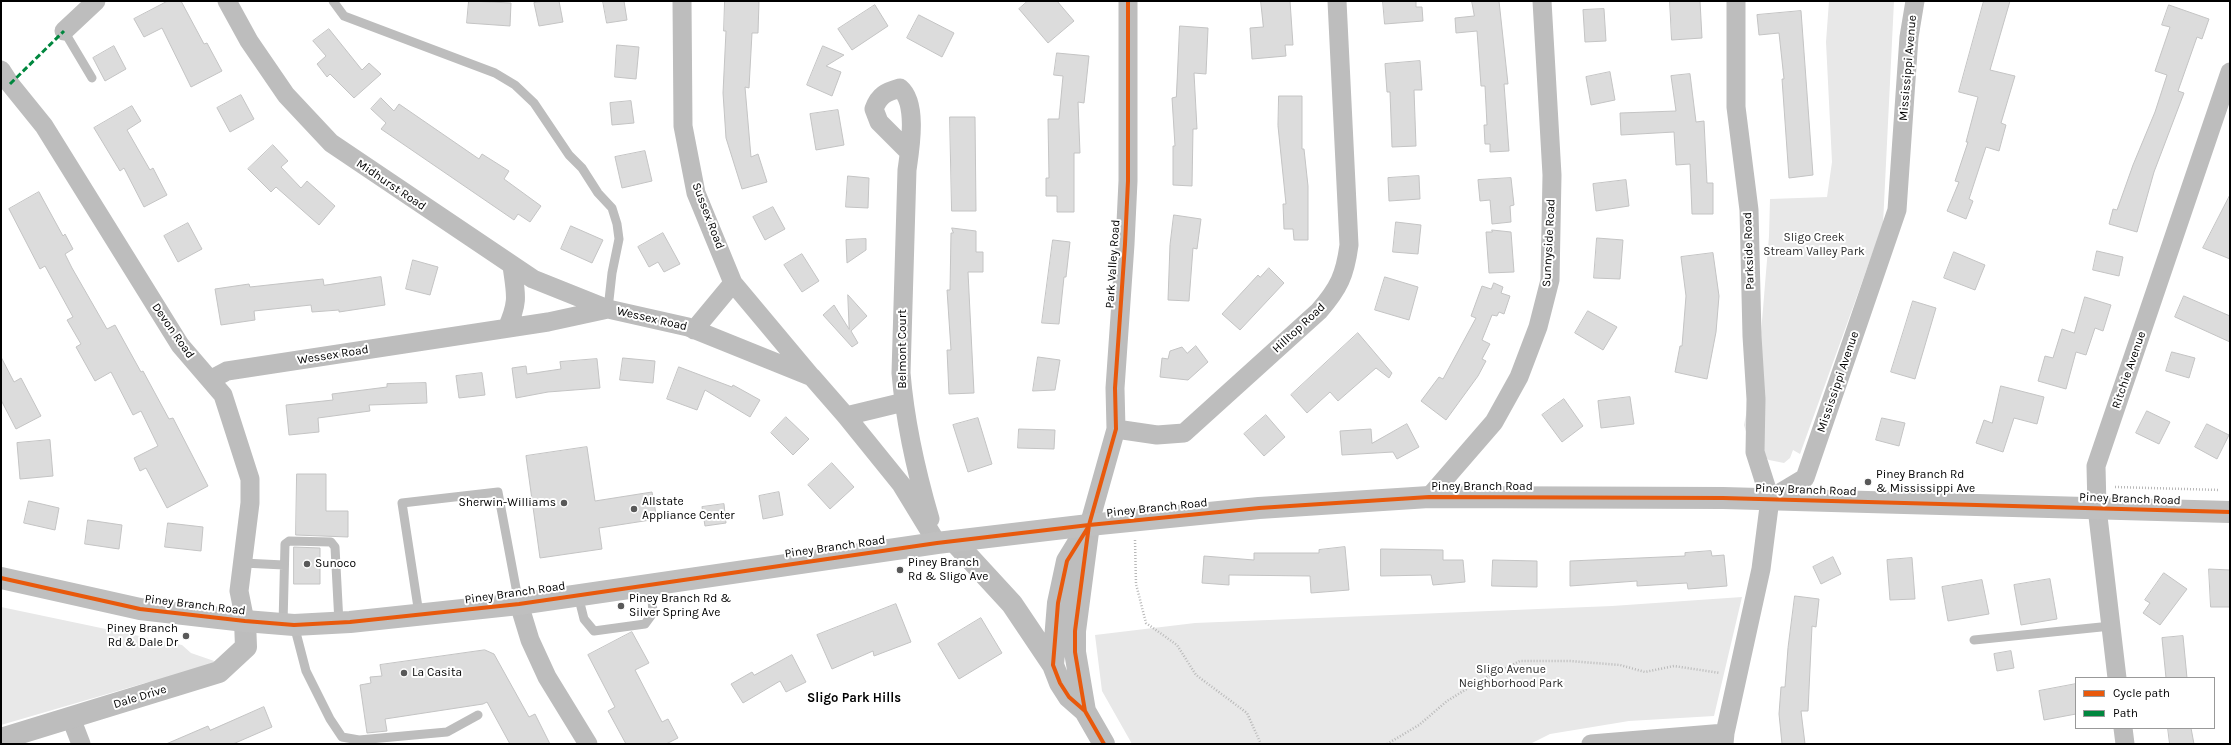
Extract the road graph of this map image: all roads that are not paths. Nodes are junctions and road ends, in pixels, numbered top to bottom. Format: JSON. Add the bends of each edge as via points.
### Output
{"nodes":[{"id":1,"x":96,"y":1,"type":"edge"},
{"id":2,"x":226,"y":1,"type":"edge"},
{"id":3,"x":334,"y":1,"type":"edge"},
{"id":4,"x":682,"y":1,"type":"edge"},
{"id":5,"x":1128,"y":1,"type":"edge"},
{"id":6,"x":1337,"y":1,"type":"edge"},
{"id":7,"x":1542,"y":1,"type":"edge"},
{"id":8,"x":1736,"y":1,"type":"edge"},
{"id":9,"x":1915,"y":1,"type":"edge"},
{"id":10,"x":64,"y":31,"type":"joint"},
{"id":11,"x":2230,"y":72,"type":"edge"},
{"id":12,"x":92,"y":78,"type":"dead end"},
{"id":13,"x":4,"y":81,"type":"edge"},
{"id":14,"x":909,"y":152,"type":"dead end"},
{"id":15,"x":512,"y":266,"type":"junction"},
{"id":16,"x":733,"y":283,"type":"junction"},
{"id":17,"x":608,"y":309,"type":"junction"},
{"id":18,"x":507,"y":328,"type":"junction"},
{"id":19,"x":694,"y":330,"type":"junction"},
{"id":20,"x":812,"y":377,"type":"junction"},
{"id":21,"x":210,"y":380,"type":"junction"},
{"id":22,"x":904,"y":402,"type":"junction"},
{"id":23,"x":846,"y":416,"type":"junction"},
{"id":24,"x":1116,"y":429,"type":"junction"},
{"id":25,"x":1429,"y":497,"type":"junction"},
{"id":26,"x":1770,"y":499,"type":"junction"},
{"id":27,"x":2097,"y":508,"type":"junction"},
{"id":28,"x":2230,"y":512,"type":"edge"},
{"id":29,"x":1089,"y":525,"type":"junction"},
{"id":30,"x":946,"y":542,"type":"junction"},
{"id":31,"x":243,"y":562,"type":"junction"},
{"id":32,"x":284,"y":565,"type":"junction"},
{"id":33,"x":1,"y":578,"type":"edge"},
{"id":34,"x":651,"y":584,"type":"junction"},
{"id":35,"x":578,"y":594,"type":"junction"},
{"id":36,"x":519,"y":604,"type":"junction"},
{"id":37,"x":419,"y":615,"type":"junction"},
{"id":38,"x":245,"y":621,"type":"junction"},
{"id":39,"x":339,"y":623,"type":"junction"},
{"id":40,"x":288,"y":624,"type":"junction"},
{"id":41,"x":2111,"y":626,"type":"junction"},
{"id":42,"x":1974,"y":640,"type":"dead end"},
{"id":43,"x":1054,"y":665,"type":"junction"},
{"id":44,"x":2117,"y":677,"type":"edge"},
{"id":45,"x":1085,"y":711,"type":"junction"},
{"id":46,"x":478,"y":715,"type":"dead end"},
{"id":47,"x":71,"y":718,"type":"junction"},
{"id":48,"x":2123,"y":729,"type":"edge"},
{"id":49,"x":1725,"y":738,"type":"edge"},
{"id":50,"x":1,"y":739,"type":"edge"},
{"id":51,"x":81,"y":744,"type":"edge"},
{"id":52,"x":588,"y":744,"type":"edge"},
{"id":53,"x":1104,"y":744,"type":"edge"},
{"id":54,"x":1591,"y":744,"type":"edge"},
{"id":55,"x":2125,"y":744,"type":"edge"}],
"edges":[{"from":1,"to":10,"type":"street"},
{"from":2,"to":15,"type":"street","name":"Midhurst Road","via":[[286,96],[330,143]]},
{"from":3,"to":17,"type":"lane","via":[[344,16],[495,73],[515,85],[534,103],[569,155],[612,208],[616,219],[619,240]]},
{"from":4,"to":16,"type":"street","name":"Sussex Road","via":[[683,126],[696,193]]},
{"from":5,"to":24,"type":"street","name":"Park Valley Road","via":[[1128,181],[1115,388]]},
{"from":6,"to":24,"type":"street","name":"Hilltop Road","via":[[1349,245],[1345,270],[1333,294],[1319,311],[1184,433],[1157,435]]},
{"from":7,"to":25,"type":"street","name":"Sunnyside Road","via":[[1552,175],[1550,280],[1538,327],[1519,377],[1494,422]]},
{"from":8,"to":26,"type":"street","name":"Parkside Road","via":[[1736,107],[1748,210],[1756,399],[1755,452]]},
{"from":9,"to":26,"type":"street","name":"Mississippi Avenue","via":[[1909,37],[1897,210],[1804,478]]},
{"from":10,"to":12,"type":"lane"},
{"from":11,"to":27,"type":"street","name":"Ritchie Avenue","via":[[2096,466]]},
{"from":13,"to":21,"type":"street","name":"Devon Road","via":[[44,126],[180,345]]},
{"from":14,"to":22,"type":"street","name":"Belmont Court","via":[[901,373]]},
{"from":15,"to":17,"type":"street","name":"Midhurst Road","via":[[533,279]]},
{"from":15,"to":18,"type":"street","via":[[516,294],[515,309]]},
{"from":16,"to":19,"type":"street"},
{"from":16,"to":20,"type":"street","name":"Sussex Road"},
{"from":17,"to":18,"type":"street","name":"Wessex Road"},
{"from":17,"to":19,"type":"street","name":"Wessex Road"},
{"from":18,"to":21,"type":"street","name":"Wessex Road","via":[[227,371]]},
{"from":19,"to":20,"type":"street","name":"Wessex Road"},
{"from":20,"to":23,"type":"street","name":"Wessex Road"},
{"from":21,"to":31,"type":"street","name":"Devon Road","via":[[223,395],[250,479],[250,503]]},
{"from":22,"to":23,"type":"street"},
{"from":22,"to":30,"type":"street","name":"Belmont Court","via":[[917,473]]},
{"from":23,"to":30,"type":"street","name":"Wessex Road"},
{"from":24,"to":29,"type":"street","name":"Park Valley Road"},
{"from":25,"to":26,"type":"main road","name":"Piney Branch Road"},
{"from":25,"to":29,"type":"main road","name":"Piney Branch Road","via":[[1259,508]]},
{"from":26,"to":27,"type":"main road","name":"Piney Branch Road"},
{"from":26,"to":49,"type":"street","via":[[1761,569]]},
{"from":27,"to":28,"type":"main road","name":"Piney Branch Road"},
{"from":27,"to":41,"type":"street","name":"Ritchie Avenue"},
{"from":29,"to":30,"type":"main road","name":"Piney Branch Road"},
{"from":29,"to":43,"type":"street","via":[[1067,561],[1058,603]]},
{"from":29,"to":45,"type":"street","via":[[1075,631],[1075,652]]},
{"from":30,"to":34,"type":"main road","name":"Piney Branch Road"},
{"from":30,"to":43,"type":"street","via":[[1012,604]]},
{"from":31,"to":32,"type":"lane"},
{"from":31,"to":38,"type":"street","name":"Devon Road","via":[[239,591]]},
{"from":32,"to":39,"type":"lane","via":[[285,544],[289,541],[332,542]]},
{"from":32,"to":40,"type":"lane"},
{"from":33,"to":38,"type":"main road","name":"Piney Branch Road","via":[[140,608]]},
{"from":34,"to":35,"type":"main road","name":"Piney Branch Road"},
{"from":34,"to":35,"type":"lane","via":[[653,613],[645,624],[594,631],[584,619]]},
{"from":35,"to":36,"type":"main road","name":"Piney Branch Road"},
{"from":36,"to":37,"type":"main road","name":"Piney Branch Road"},
{"from":36,"to":37,"type":"lane","via":[[498,492],[402,504]]},
{"from":36,"to":52,"type":"street","via":[[530,640],[547,677]]},
{"from":37,"to":39,"type":"main road","name":"Piney Branch Road"},
{"from":38,"to":40,"type":"main road","name":"Piney Branch Road"},
{"from":38,"to":47,"type":"street","name":"Dale Drive","via":[[246,647],[219,672]]},
{"from":39,"to":40,"type":"main road","name":"Piney Branch Road"},
{"from":40,"to":46,"type":"lane","via":[[306,671],[342,737],[359,740],[447,732]]},
{"from":41,"to":42,"type":"lane"},
{"from":41,"to":44,"type":"street","name":"Ritchie Avenue"},
{"from":43,"to":45,"type":"street","via":[[1060,683],[1069,697]]},
{"from":45,"to":53,"type":"street"},
{"from":47,"to":50,"type":"street","name":"Dale Drive"},
{"from":47,"to":51,"type":"street"},
{"from":48,"to":55,"type":"street"},
{"from":49,"to":54,"type":"street"}]}
